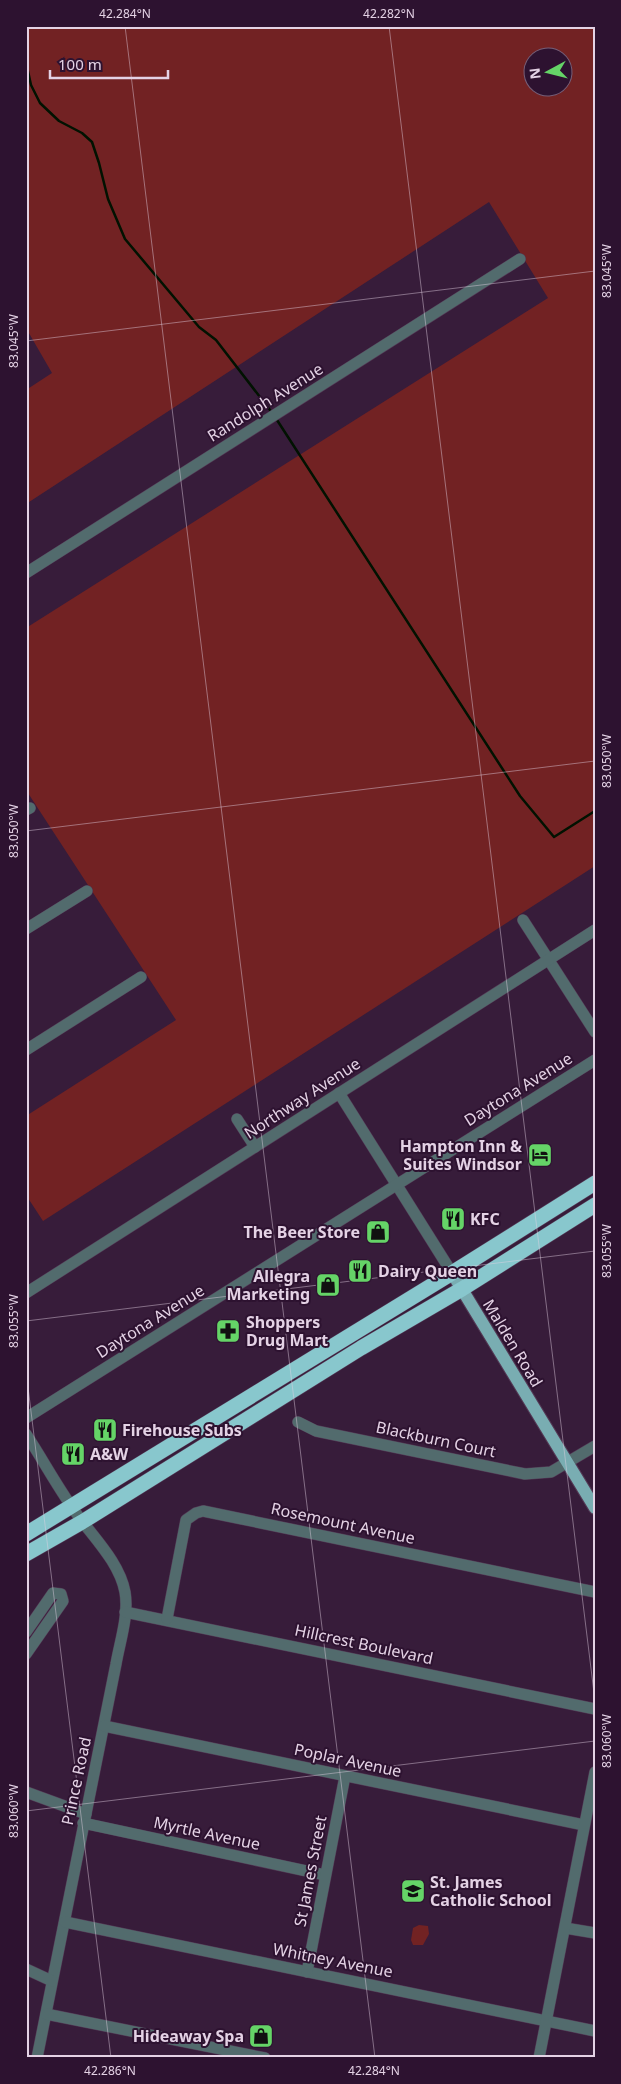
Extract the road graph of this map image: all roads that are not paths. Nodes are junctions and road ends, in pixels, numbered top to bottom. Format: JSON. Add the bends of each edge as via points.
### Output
{"nodes":[{"id":1,"x":520,"y":258,"type":"dead end"},
{"id":2,"x":26,"y":573,"type":"edge"},
{"id":3,"x":87,"y":891,"type":"dead end"},
{"id":4,"x":523,"y":920,"type":"dead end"},
{"id":5,"x":26,"y":929,"type":"edge"},
{"id":6,"x":595,"y":930,"type":"edge"},
{"id":7,"x":548,"y":960,"type":"junction"},
{"id":8,"x":141,"y":977,"type":"dead end"},
{"id":9,"x":595,"y":1032,"type":"edge"},
{"id":10,"x":26,"y":1050,"type":"edge"},
{"id":11,"x":595,"y":1060,"type":"edge"},
{"id":12,"x":339,"y":1093,"type":"junction"},
{"id":13,"x":237,"y":1119,"type":"dead end"},
{"id":14,"x":255,"y":1147,"type":"junction"},
{"id":15,"x":595,"y":1183,"type":"edge"},
{"id":16,"x":397,"y":1185,"type":"junction"},
{"id":17,"x":595,"y":1205,"type":"edge"},
{"id":18,"x":452,"y":1274,"type":"junction"},
{"id":19,"x":462,"y":1289,"type":"junction"},
{"id":20,"x":26,"y":1294,"type":"edge"},
{"id":21,"x":26,"y":1418,"type":"edge"},
{"id":22,"x":298,"y":1422,"type":"dead end"},
{"id":23,"x":26,"y":1434,"type":"edge"},
{"id":24,"x":595,"y":1446,"type":"edge"},
{"id":25,"x":567,"y":1462,"type":"junction"},
{"id":26,"x":73,"y":1507,"type":"junction"},
{"id":27,"x":595,"y":1508,"type":"edge"},
{"id":28,"x":82,"y":1522,"type":"junction"},
{"id":29,"x":26,"y":1534,"type":"edge"},
{"id":30,"x":26,"y":1554,"type":"edge"},
{"id":31,"x":595,"y":1592,"type":"edge"},
{"id":32,"x":126,"y":1612,"type":"junction"},
{"id":33,"x":167,"y":1619,"type":"junction"},
{"id":34,"x":26,"y":1632,"type":"edge"},
{"id":35,"x":26,"y":1654,"type":"edge"},
{"id":36,"x":595,"y":1709,"type":"edge"},
{"id":37,"x":104,"y":1726,"type":"junction"},
{"id":38,"x":595,"y":1772,"type":"edge"},
{"id":39,"x":345,"y":1776,"type":"junction"},
{"id":40,"x":26,"y":1792,"type":"edge"},
{"id":41,"x":84,"y":1819,"type":"junction"},
{"id":42,"x":584,"y":1825,"type":"junction"},
{"id":43,"x":325,"y":1875,"type":"junction"},
{"id":44,"x":64,"y":1922,"type":"junction"},
{"id":45,"x":565,"y":1928,"type":"junction"},
{"id":46,"x":595,"y":1933,"type":"edge"},
{"id":47,"x":26,"y":1969,"type":"edge"},
{"id":48,"x":307,"y":1972,"type":"junction"},
{"id":49,"x":52,"y":1981,"type":"junction"},
{"id":50,"x":46,"y":2014,"type":"junction"},
{"id":51,"x":546,"y":2021,"type":"junction"},
{"id":52,"x":595,"y":2031,"type":"edge"},
{"id":53,"x":37,"y":2058,"type":"edge"},
{"id":54,"x":264,"y":2058,"type":"edge"},
{"id":55,"x":539,"y":2058,"type":"edge"}],
"edges":[{"from":1,"to":2,"type":"street","name":"Randolph Avenue"},
{"from":3,"to":5,"type":"street"},
{"from":4,"to":7,"type":"street"},
{"from":6,"to":7,"type":"street","name":"Northway Avenue"},
{"from":7,"to":9,"type":"street"},
{"from":7,"to":12,"type":"street","name":"Northway Avenue"},
{"from":8,"to":10,"type":"street"},
{"from":11,"to":16,"type":"street","name":"Daytona Avenue"},
{"from":12,"to":14,"type":"street","name":"Northway Avenue"},
{"from":12,"to":16,"type":"street","name":"Malden Road"},
{"from":13,"to":14,"type":"street"},
{"from":14,"to":20,"type":"street","name":"Northway Avenue"},
{"from":15,"to":18,"type":"highway"},
{"from":16,"to":18,"type":"street","name":"Malden Road"},
{"from":16,"to":21,"type":"street","name":"Daytona Avenue"},
{"from":17,"to":19,"type":"highway"},
{"from":18,"to":19,"type":"main road","name":"Malden Road"},
{"from":18,"to":26,"type":"highway"},
{"from":19,"to":25,"type":"main road","name":"Malden Road"},
{"from":19,"to":28,"type":"highway"},
{"from":22,"to":25,"type":"street","name":"Blackburn Court","via":[[316,1431],[525,1474],[551,1472]]},
{"from":23,"to":26,"type":"street","name":"Prince Road"},
{"from":24,"to":25,"type":"street","name":"Blackburn Court"},
{"from":25,"to":27,"type":"main road","name":"Malden Road"},
{"from":26,"to":28,"type":"street","name":"Prince Road"},
{"from":26,"to":29,"type":"highway"},
{"from":28,"to":30,"type":"highway"},
{"from":28,"to":32,"type":"street","name":"Prince Road","via":[[117,1570],[126,1594]]},
{"from":31,"to":33,"type":"street","name":"Rosemount Avenue","via":[[203,1511],[186,1520]]},
{"from":32,"to":33,"type":"street","name":"Hillcrest Boulevard"},
{"from":32,"to":37,"type":"street","name":"Prince Road"},
{"from":33,"to":36,"type":"street","name":"Hillcrest Boulevard"},
{"from":34,"to":35,"type":"street","via":[[53,1593],[61,1594],[63,1601],[60,1607]]},
{"from":37,"to":39,"type":"street","name":"Poplar Avenue"},
{"from":37,"to":41,"type":"street","name":"Prince Road"},
{"from":38,"to":42,"type":"street"},
{"from":39,"to":42,"type":"street","name":"Poplar Avenue"},
{"from":39,"to":43,"type":"street","name":"St James Street"},
{"from":40,"to":41,"type":"street","name":"Myrtle Avenue"},
{"from":41,"to":43,"type":"street","name":"Myrtle Avenue"},
{"from":41,"to":44,"type":"street","name":"Prince Road"},
{"from":42,"to":45,"type":"street"},
{"from":43,"to":48,"type":"street","name":"St James Street"},
{"from":44,"to":48,"type":"street","name":"Whitney Avenue"},
{"from":44,"to":49,"type":"street","name":"Prince Road"},
{"from":45,"to":46,"type":"street"},
{"from":45,"to":51,"type":"street"},
{"from":47,"to":49,"type":"street"},
{"from":48,"to":51,"type":"street","name":"Whitney Avenue"},
{"from":49,"to":50,"type":"street","name":"Prince Road"},
{"from":50,"to":53,"type":"street","name":"Prince Road"},
{"from":50,"to":54,"type":"street"},
{"from":51,"to":52,"type":"street","name":"Whitney Avenue"},
{"from":51,"to":55,"type":"street"}]}
